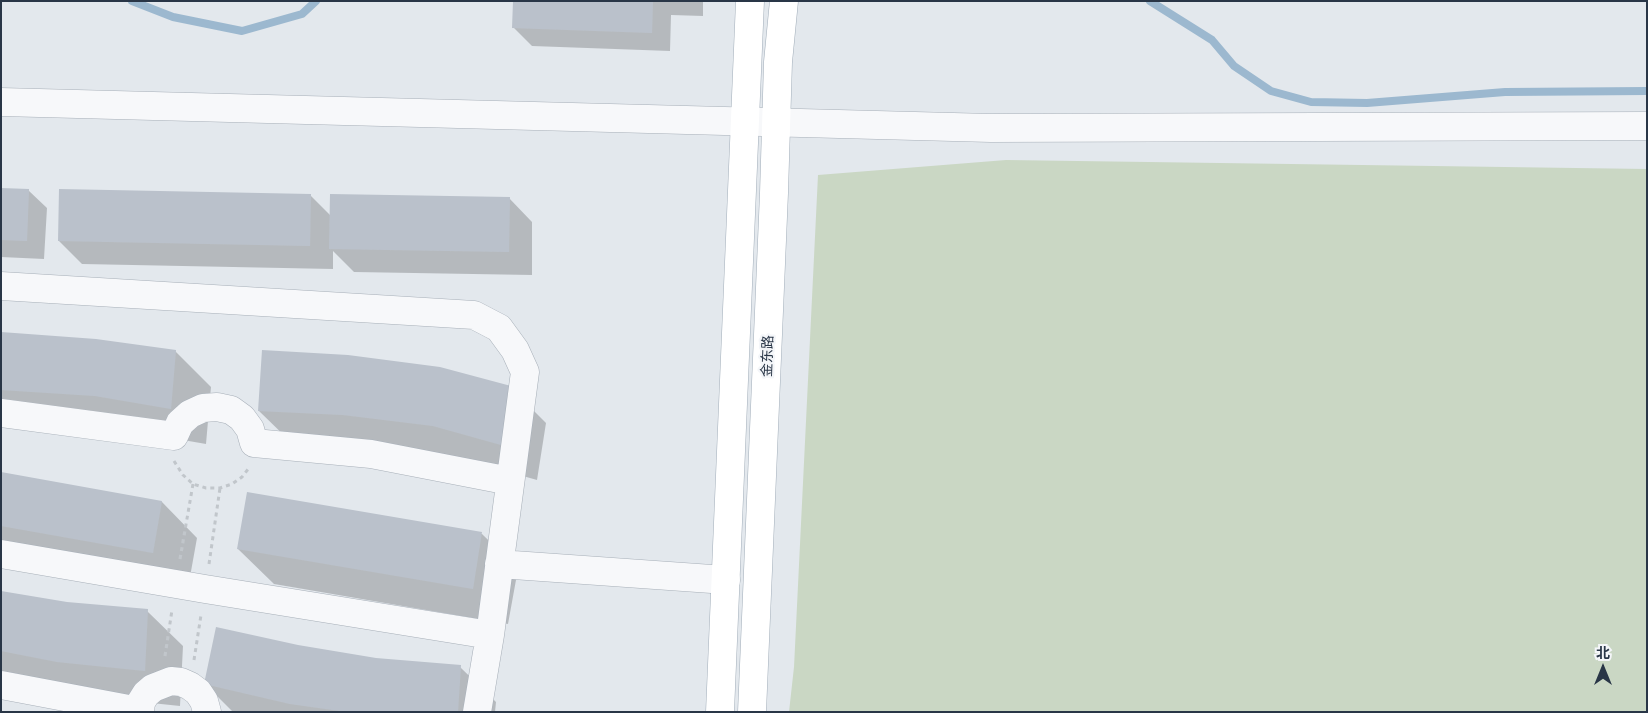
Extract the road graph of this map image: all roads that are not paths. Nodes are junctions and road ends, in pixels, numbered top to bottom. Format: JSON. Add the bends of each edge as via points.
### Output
{"nodes":[{"id":1,"x":750,"y":1,"type":"edge"},
{"id":2,"x":784,"y":1,"type":"edge"},
{"id":3,"x":1,"y":102,"type":"edge"},
{"id":4,"x":744,"y":121,"type":"junction"},
{"id":5,"x":776,"y":122,"type":"junction"},
{"id":6,"x":1647,"y":126,"type":"edge"},
{"id":7,"x":1,"y":286,"type":"edge"},
{"id":8,"x":1,"y":413,"type":"edge"},
{"id":9,"x":510,"y":481,"type":"junction"},
{"id":10,"x":1,"y":554,"type":"edge"},
{"id":11,"x":499,"y":564,"type":"junction"},
{"id":12,"x":726,"y":580,"type":"junction"},
{"id":13,"x":490,"y":635,"type":"junction"},
{"id":14,"x":1,"y":685,"type":"edge"},
{"id":15,"x":140,"y":711,"type":"edge"},
{"id":16,"x":207,"y":712,"type":"edge"},
{"id":17,"x":477,"y":712,"type":"edge"},
{"id":18,"x":720,"y":712,"type":"edge"},
{"id":19,"x":752,"y":712,"type":"edge"}],
"edges":[{"from":1,"to":4,"type":"main road"},
{"from":2,"to":5,"type":"main road","name":"金东路"},
{"from":3,"to":4,"type":"street"},
{"from":4,"to":5,"type":"street"},
{"from":4,"to":12,"type":"main road"},
{"from":5,"to":6,"type":"street","via":[[990,128]]},
{"from":5,"to":19,"type":"main road","name":"金东路"},
{"from":7,"to":9,"type":"street","via":[[474,315],[499,328],[516,350],[525,372]]},
{"from":8,"to":9,"type":"street","via":[[174,436],[180,423],[190,414],[203,408],[217,407],[242,418],[254,442],[371,454]]},
{"from":9,"to":11,"type":"street"},
{"from":10,"to":13,"type":"street"},
{"from":11,"to":12,"type":"street"},
{"from":11,"to":13,"type":"street"},
{"from":12,"to":18,"type":"main road"},
{"from":13,"to":17,"type":"street"},
{"from":14,"to":15,"type":"street"},
{"from":15,"to":16,"type":"street","via":[[141,702],[152,688],[171,681],[181,682],[198,692]]}]}
